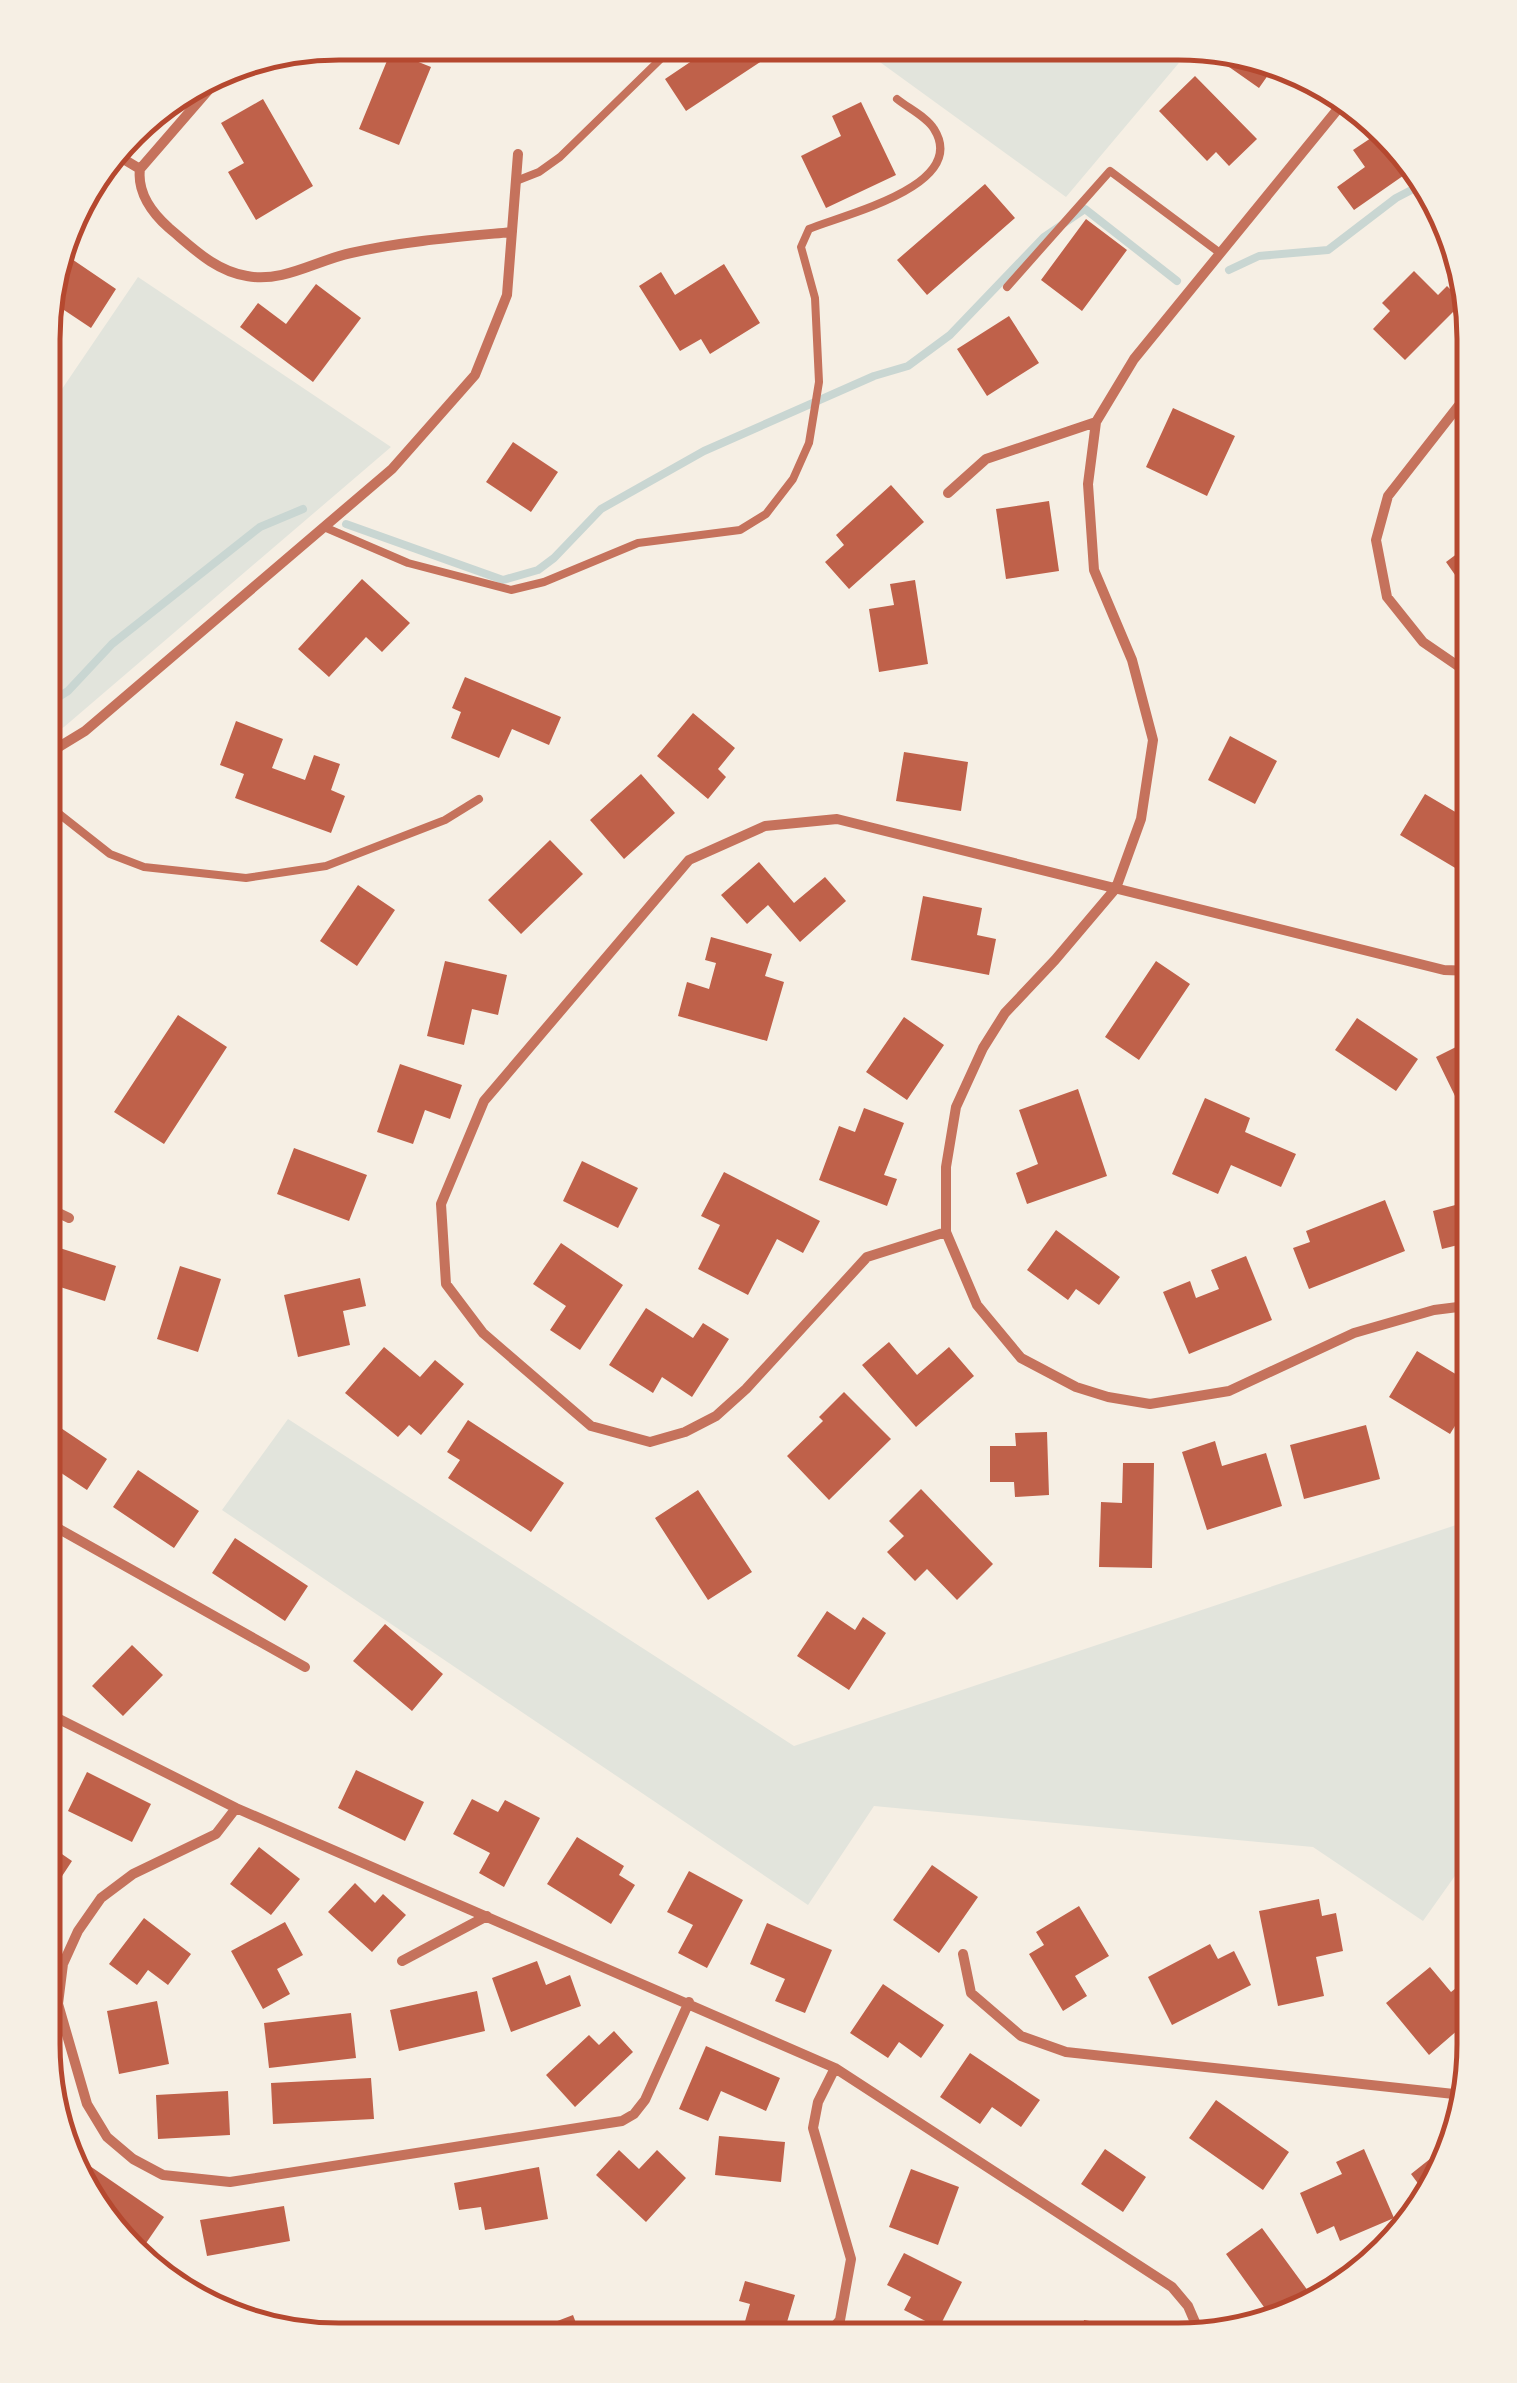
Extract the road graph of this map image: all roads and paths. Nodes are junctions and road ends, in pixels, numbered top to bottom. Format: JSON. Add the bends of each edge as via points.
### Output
{"nodes":[{"id":1,"x":660,"y":60,"type":"edge"},
{"id":2,"x":206,"y":94,"type":"edge"},
{"id":3,"x":897,"y":99,"type":"dead end"},
{"id":4,"x":1337,"y":110,"type":"edge"},
{"id":5,"x":518,"y":154,"type":"dead end"},
{"id":6,"x":125,"y":160,"type":"edge"},
{"id":7,"x":140,"y":170,"type":"junction"},
{"id":8,"x":516,"y":181,"type":"junction"},
{"id":9,"x":512,"y":232,"type":"junction"},
{"id":10,"x":1220,"y":253,"type":"junction"},
{"id":11,"x":1007,"y":287,"type":"dead end"},
{"id":12,"x":1457,"y":408,"type":"edge"},
{"id":13,"x":1096,"y":422,"type":"junction"},
{"id":14,"x":948,"y":493,"type":"dead end"},
{"id":15,"x":324,"y":527,"type":"junction"},
{"id":16,"x":1457,"y":665,"type":"edge"},
{"id":17,"x":60,"y":746,"type":"edge"},
{"id":18,"x":479,"y":800,"type":"dead end"},
{"id":19,"x":60,"y":815,"type":"edge"},
{"id":20,"x":1116,"y":888,"type":"junction"},
{"id":21,"x":1457,"y":970,"type":"edge"},
{"id":22,"x":60,"y":1214,"type":"edge"},
{"id":23,"x":69,"y":1218,"type":"dead end"},
{"id":24,"x":946,"y":1232,"type":"junction"},
{"id":25,"x":1456,"y":1307,"type":"edge"},
{"id":26,"x":60,"y":1530,"type":"edge"},
{"id":27,"x":305,"y":1667,"type":"dead end"},
{"id":28,"x":60,"y":1721,"type":"edge"},
{"id":29,"x":236,"y":1808,"type":"junction"},
{"id":30,"x":488,"y":1916,"type":"junction"},
{"id":31,"x":963,"y":1954,"type":"dead end"},
{"id":32,"x":402,"y":1961,"type":"dead end"},
{"id":33,"x":60,"y":1988,"type":"edge"},
{"id":34,"x":688,"y":2002,"type":"junction"},
{"id":35,"x":60,"y":2011,"type":"edge"},
{"id":36,"x":835,"y":2068,"type":"junction"},
{"id":37,"x":1452,"y":2094,"type":"edge"},
{"id":38,"x":1195,"y":2322,"type":"edge"},
{"id":39,"x":838,"y":2323,"type":"edge"}],
"edges":[{"from":1,"to":8,"type":"lane","via":[[560,157]]},
{"from":2,"to":7,"type":"street"},
{"from":3,"to":15,"type":"lane","via":[[934,127],[940,146],[932,173],[902,194],[809,229],[801,247],[816,298],[819,382],[809,442],[793,479],[766,514],[740,530],[638,544],[512,590],[408,563]]},
{"from":4,"to":10,"type":"street"},
{"from":5,"to":8,"type":"street"},
{"from":6,"to":7,"type":"street"},
{"from":7,"to":9,"type":"street","via":[[138,184],[158,218],[211,264],[246,276],[278,276],[406,242]]},
{"from":8,"to":9,"type":"street"},
{"from":9,"to":15,"type":"street","via":[[507,295],[475,375],[392,469]]},
{"from":10,"to":11,"type":"lane","via":[[1110,172]]},
{"from":10,"to":13,"type":"street","via":[[1134,358]]},
{"from":12,"to":16,"type":"street","via":[[1388,496],[1376,540],[1387,597],[1423,642]]},
{"from":13,"to":14,"type":"street","via":[[986,459]]},
{"from":13,"to":20,"type":"street","via":[[1088,484],[1094,570],[1132,660],[1153,740],[1140,819]]},
{"from":15,"to":17,"type":"street"},
{"from":18,"to":19,"type":"lane","via":[[446,820],[326,866],[246,878],[144,867],[110,854]]},
{"from":20,"to":21,"type":"street"},
{"from":20,"to":24,"type":"street","via":[[982,1048],[956,1107],[946,1167]]},
{"from":20,"to":24,"type":"street","via":[[837,819],[765,826],[689,860],[484,1101],[441,1204],[446,1284],[483,1333],[590,1426],[650,1442],[716,1416],[867,1257]]},
{"from":22,"to":23,"type":"street"},
{"from":24,"to":25,"type":"street","via":[[977,1305],[1021,1358],[1076,1386],[1150,1404],[1229,1391],[1354,1334]]},
{"from":26,"to":27,"type":"street"},
{"from":28,"to":29,"type":"street"},
{"from":29,"to":30,"type":"street"},
{"from":29,"to":33,"type":"street","via":[[216,1834],[133,1874],[101,1898],[78,1930]]},
{"from":30,"to":32,"type":"street"},
{"from":30,"to":34,"type":"street"},
{"from":31,"to":37,"type":"street","via":[[970,1993],[1021,2036],[1066,2052]]},
{"from":34,"to":35,"type":"street","via":[[644,2100],[622,2121],[230,2182],[163,2175],[107,2137],[87,2104]]},
{"from":34,"to":36,"type":"street"},
{"from":36,"to":38,"type":"street","via":[[1172,2287]]},
{"from":36,"to":39,"type":"street","via":[[814,2128],[851,2259]]}]}
